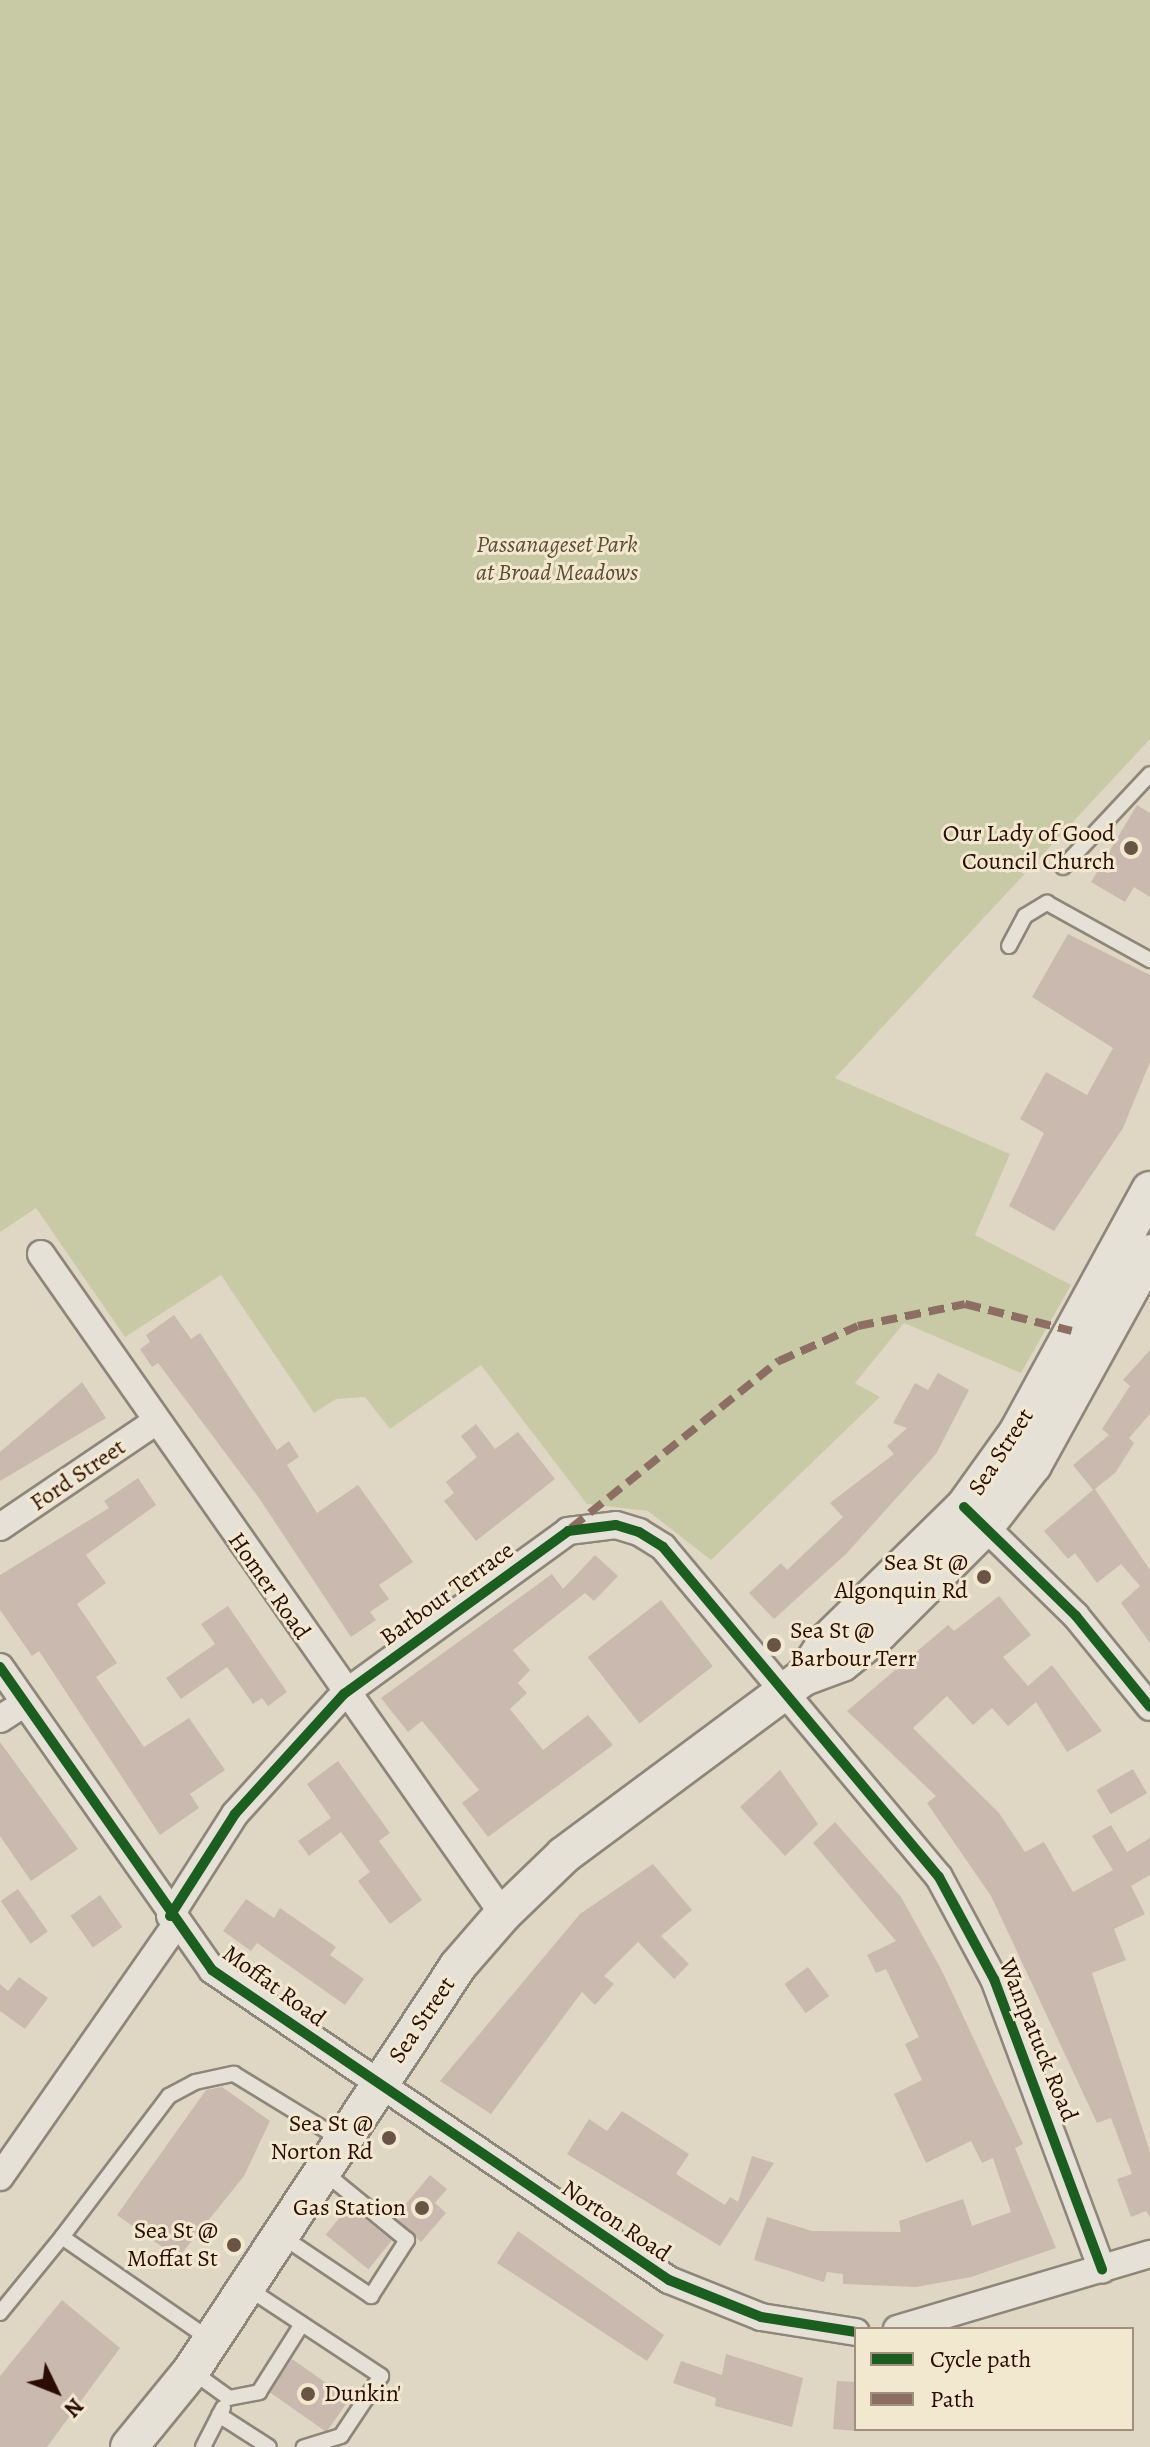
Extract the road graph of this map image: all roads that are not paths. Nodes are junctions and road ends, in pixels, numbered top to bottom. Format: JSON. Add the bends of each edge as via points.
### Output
{"nodes":[{"id":1,"x":1150,"y":774,"type":"edge"},
{"id":2,"x":1063,"y":867,"type":"dead end"},
{"id":3,"x":1009,"y":946,"type":"dead end"},
{"id":4,"x":1150,"y":960,"type":"edge"},
{"id":5,"x":1150,"y":1190,"type":"edge"},
{"id":6,"x":41,"y":1254,"type":"dead end"},
{"id":7,"x":1135,"y":1276,"type":"edge"},
{"id":8,"x":155,"y":1422,"type":"junction"},
{"id":9,"x":975,"y":1517,"type":"junction"},
{"id":10,"x":0,"y":1527,"type":"edge"},
{"id":11,"x":0,"y":1667,"type":"edge"},
{"id":12,"x":794,"y":1685,"type":"junction"},
{"id":13,"x":344,"y":1694,"type":"junction"},
{"id":14,"x":23,"y":1704,"type":"junction"},
{"id":15,"x":1150,"y":1707,"type":"edge"},
{"id":16,"x":0,"y":1719,"type":"edge"},
{"id":17,"x":503,"y":1914,"type":"junction"},
{"id":18,"x":173,"y":1920,"type":"junction"},
{"id":19,"x":378,"y":2084,"type":"junction"},
{"id":20,"x":342,"y":2140,"type":"junction"},
{"id":21,"x":322,"y":2170,"type":"junction"},
{"id":22,"x":0,"y":2177,"type":"edge"},
{"id":23,"x":280,"y":2235,"type":"junction"},
{"id":24,"x":62,"y":2237,"type":"junction"},
{"id":25,"x":1150,"y":2254,"type":"edge"},
{"id":26,"x":1102,"y":2270,"type":"junction"},
{"id":27,"x":245,"y":2287,"type":"junction"},
{"id":28,"x":0,"y":2313,"type":"edge"},
{"id":29,"x":302,"y":2324,"type":"junction"},
{"id":30,"x":904,"y":2327,"type":"edge"},
{"id":31,"x":854,"y":2332,"type":"edge"},
{"id":32,"x":212,"y":2341,"type":"junction"},
{"id":33,"x":191,"y":2371,"type":"junction"},
{"id":34,"x":229,"y":2398,"type":"junction"},
{"id":35,"x":219,"y":2415,"type":"junction"},
{"id":36,"x":133,"y":2445,"type":"edge"},
{"id":37,"x":203,"y":2447,"type":"edge"},
{"id":38,"x":269,"y":2447,"type":"edge"},
{"id":39,"x":304,"y":2447,"type":"edge"}],
"edges":[{"from":1,"to":2,"type":"lane"},
{"from":3,"to":4,"type":"lane","via":[[1025,916],[1047,903]]},
{"from":5,"to":7,"type":"main road","name":"Sea Street"},
{"from":6,"to":8,"type":"street","name":"Homer Road"},
{"from":7,"to":9,"type":"main road","name":"Sea Street","via":[[1033,1465]]},
{"from":8,"to":10,"type":"street","name":"Ford Street"},
{"from":8,"to":13,"type":"street","name":"Homer Road"},
{"from":9,"to":12,"type":"main road","name":"Sea Street","via":[[879,1633],[842,1663]]},
{"from":9,"to":15,"type":"street","via":[[1076,1616]]},
{"from":11,"to":14,"type":"street","name":"Moffat Road"},
{"from":12,"to":13,"type":"street","name":"Barbour Terrace","via":[[663,1547],[616,1525],[568,1531]]},
{"from":12,"to":17,"type":"main road","name":"Sea Street","via":[[564,1855]]},
{"from":12,"to":26,"type":"street","name":"Wampatuck Road","via":[[939,1877],[994,1979]]},
{"from":13,"to":17,"type":"street","name":"Homer Road"},
{"from":13,"to":18,"type":"street","name":"Barbour Terrace","via":[[235,1814]]},
{"from":14,"to":16,"type":"street"},
{"from":14,"to":18,"type":"street","name":"Moffat Road"},
{"from":17,"to":19,"type":"main road","name":"Sea Street"},
{"from":18,"to":19,"type":"street","name":"Moffat Road","via":[[212,1970]]},
{"from":18,"to":22,"type":"street","name":"Barbour Terrace"},
{"from":19,"to":20,"type":"main road","name":"Sea Street"},
{"from":19,"to":31,"type":"street","name":"Norton Road","via":[[669,2280],[761,2317]]},
{"from":20,"to":21,"type":"main road","name":"Sea Street"},
{"from":20,"to":24,"type":"lane","via":[[234,2074],[195,2082],[169,2096]]},
{"from":21,"to":23,"type":"main road","name":"Sea Street"},
{"from":21,"to":23,"type":"lane","via":[[407,2240],[371,2296]]},
{"from":23,"to":27,"type":"main road","name":"Sea Street"},
{"from":24,"to":28,"type":"lane"},
{"from":24,"to":32,"type":"lane"},
{"from":25,"to":26,"type":"street"},
{"from":26,"to":30,"type":"street"},
{"from":27,"to":29,"type":"lane"},
{"from":27,"to":32,"type":"main road","name":"Sea Street"},
{"from":29,"to":34,"type":"lane","via":[[259,2392]]},
{"from":29,"to":39,"type":"lane","via":[[381,2376],[341,2436]]},
{"from":32,"to":33,"type":"main road","name":"Sea Street"},
{"from":33,"to":34,"type":"lane"},
{"from":33,"to":36,"type":"main road","name":"Sea Street"},
{"from":34,"to":35,"type":"lane"},
{"from":35,"to":37,"type":"lane"},
{"from":35,"to":38,"type":"lane"}]}
